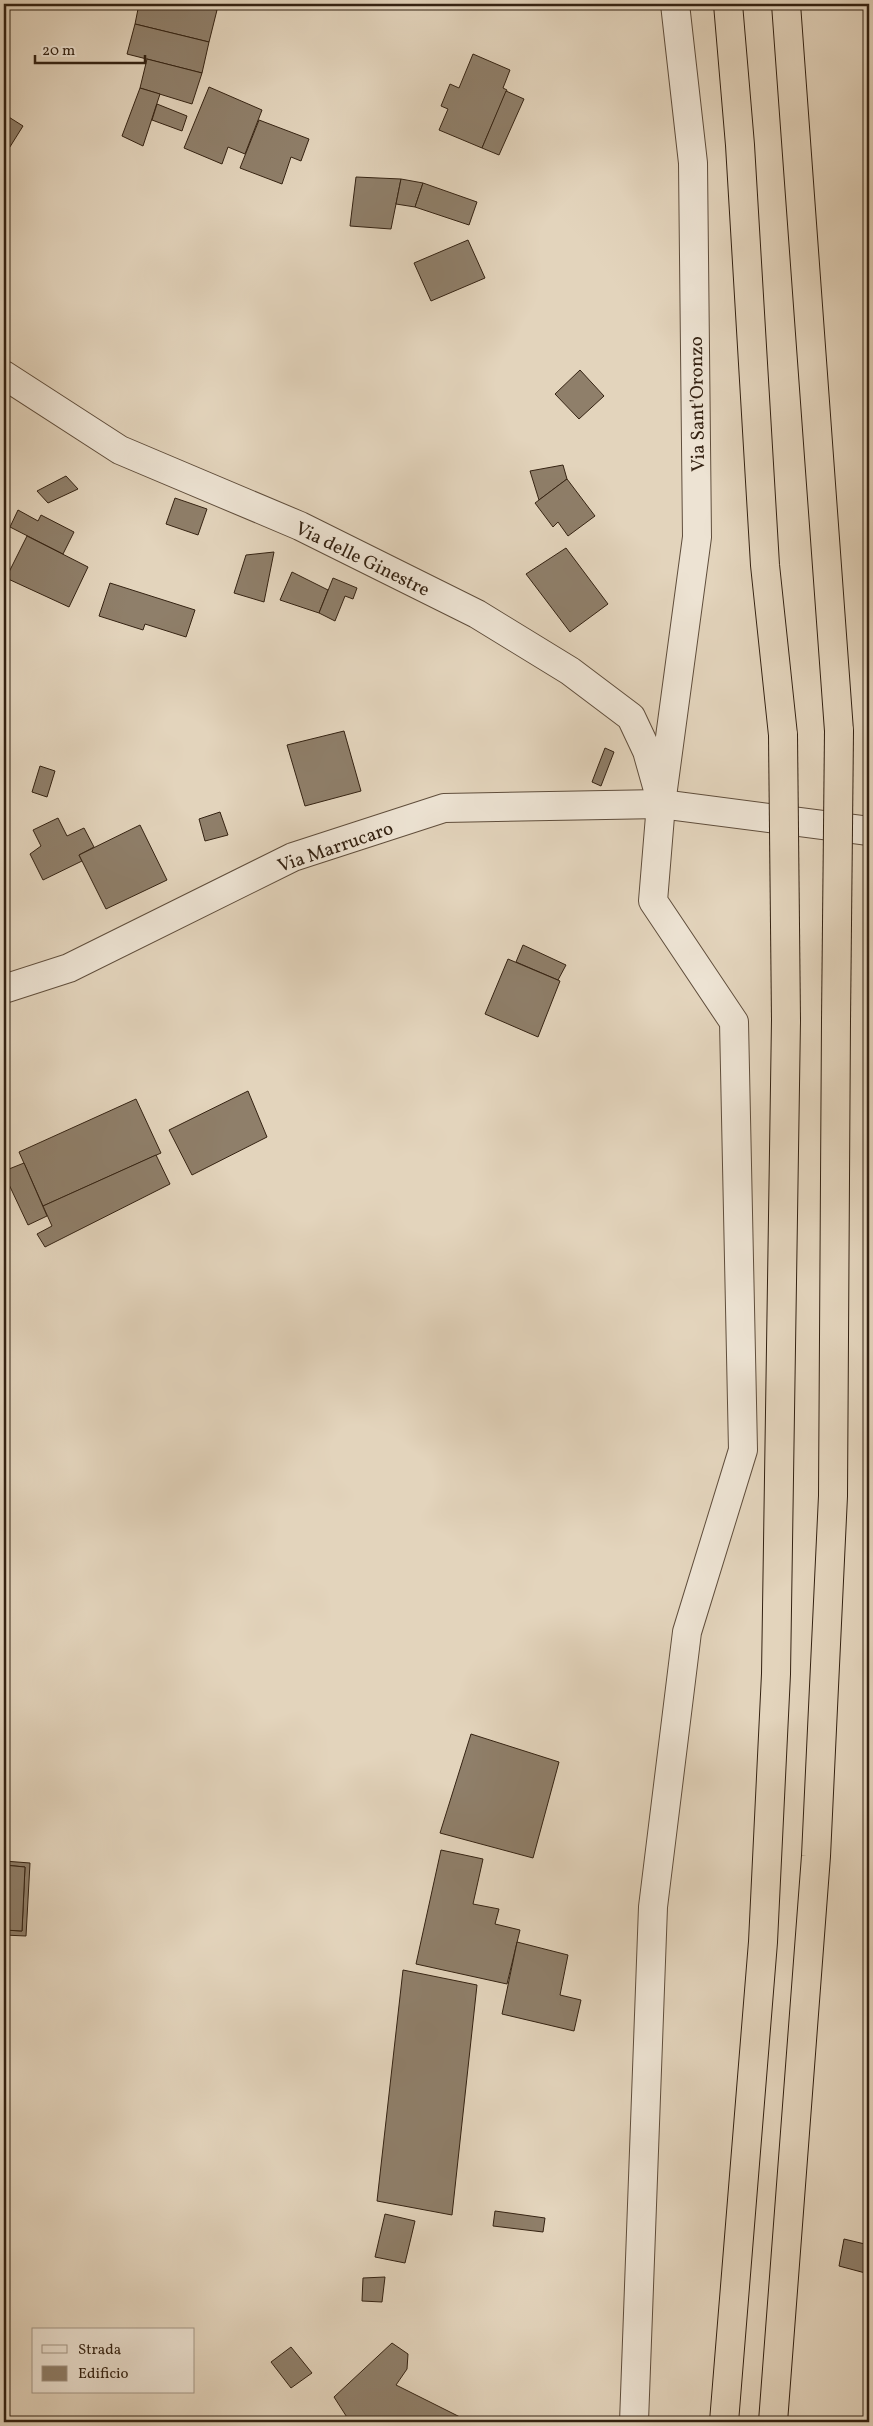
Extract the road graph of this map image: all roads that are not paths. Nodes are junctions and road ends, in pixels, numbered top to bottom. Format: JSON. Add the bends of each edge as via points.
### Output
{"nodes":[{"id":1,"x":675,"y":4,"type":"edge"},
{"id":2,"x":728,"y":4,"type":"edge"},
{"id":3,"x":786,"y":4,"type":"edge"},
{"id":4,"x":4,"y":375,"type":"edge"},
{"id":5,"x":661,"y":804,"type":"junction"},
{"id":6,"x":869,"y":831,"type":"edge"},
{"id":7,"x":4,"y":989,"type":"edge"},
{"id":8,"x":634,"y":2422,"type":"edge"},
{"id":9,"x":724,"y":2422,"type":"edge"},
{"id":10,"x":774,"y":2422,"type":"edge"}],
"edges":[{"from":1,"to":5,"type":"street","name":"Via Sant'Oronzo","via":[[693,163],[697,537]]},
{"from":2,"to":9,"type":"highway","bridge":true,"via":[[740,146],[765,565],[783,735],[786,1020],[776,1674],[763,1942]]},
{"from":3,"to":10,"type":"highway","bridge":true,"via":[[838,730],[832,1516],[816,1856]]},
{"from":4,"to":5,"type":"street","name":"Via delle Ginestre","via":[[120,450],[300,526],[477,614],[570,671],[631,717],[647,751]]},
{"from":5,"to":6,"type":"street","name":"Via Marrucaro"},
{"from":5,"to":7,"type":"street","name":"Via Marrucaro","via":[[444,808],[293,857],[69,968]]},
{"from":5,"to":8,"type":"street","name":"Via Sant'Oronzo","via":[[653,901],[734,1022],[743,1450],[687,1632],[653,1908]]}]}
